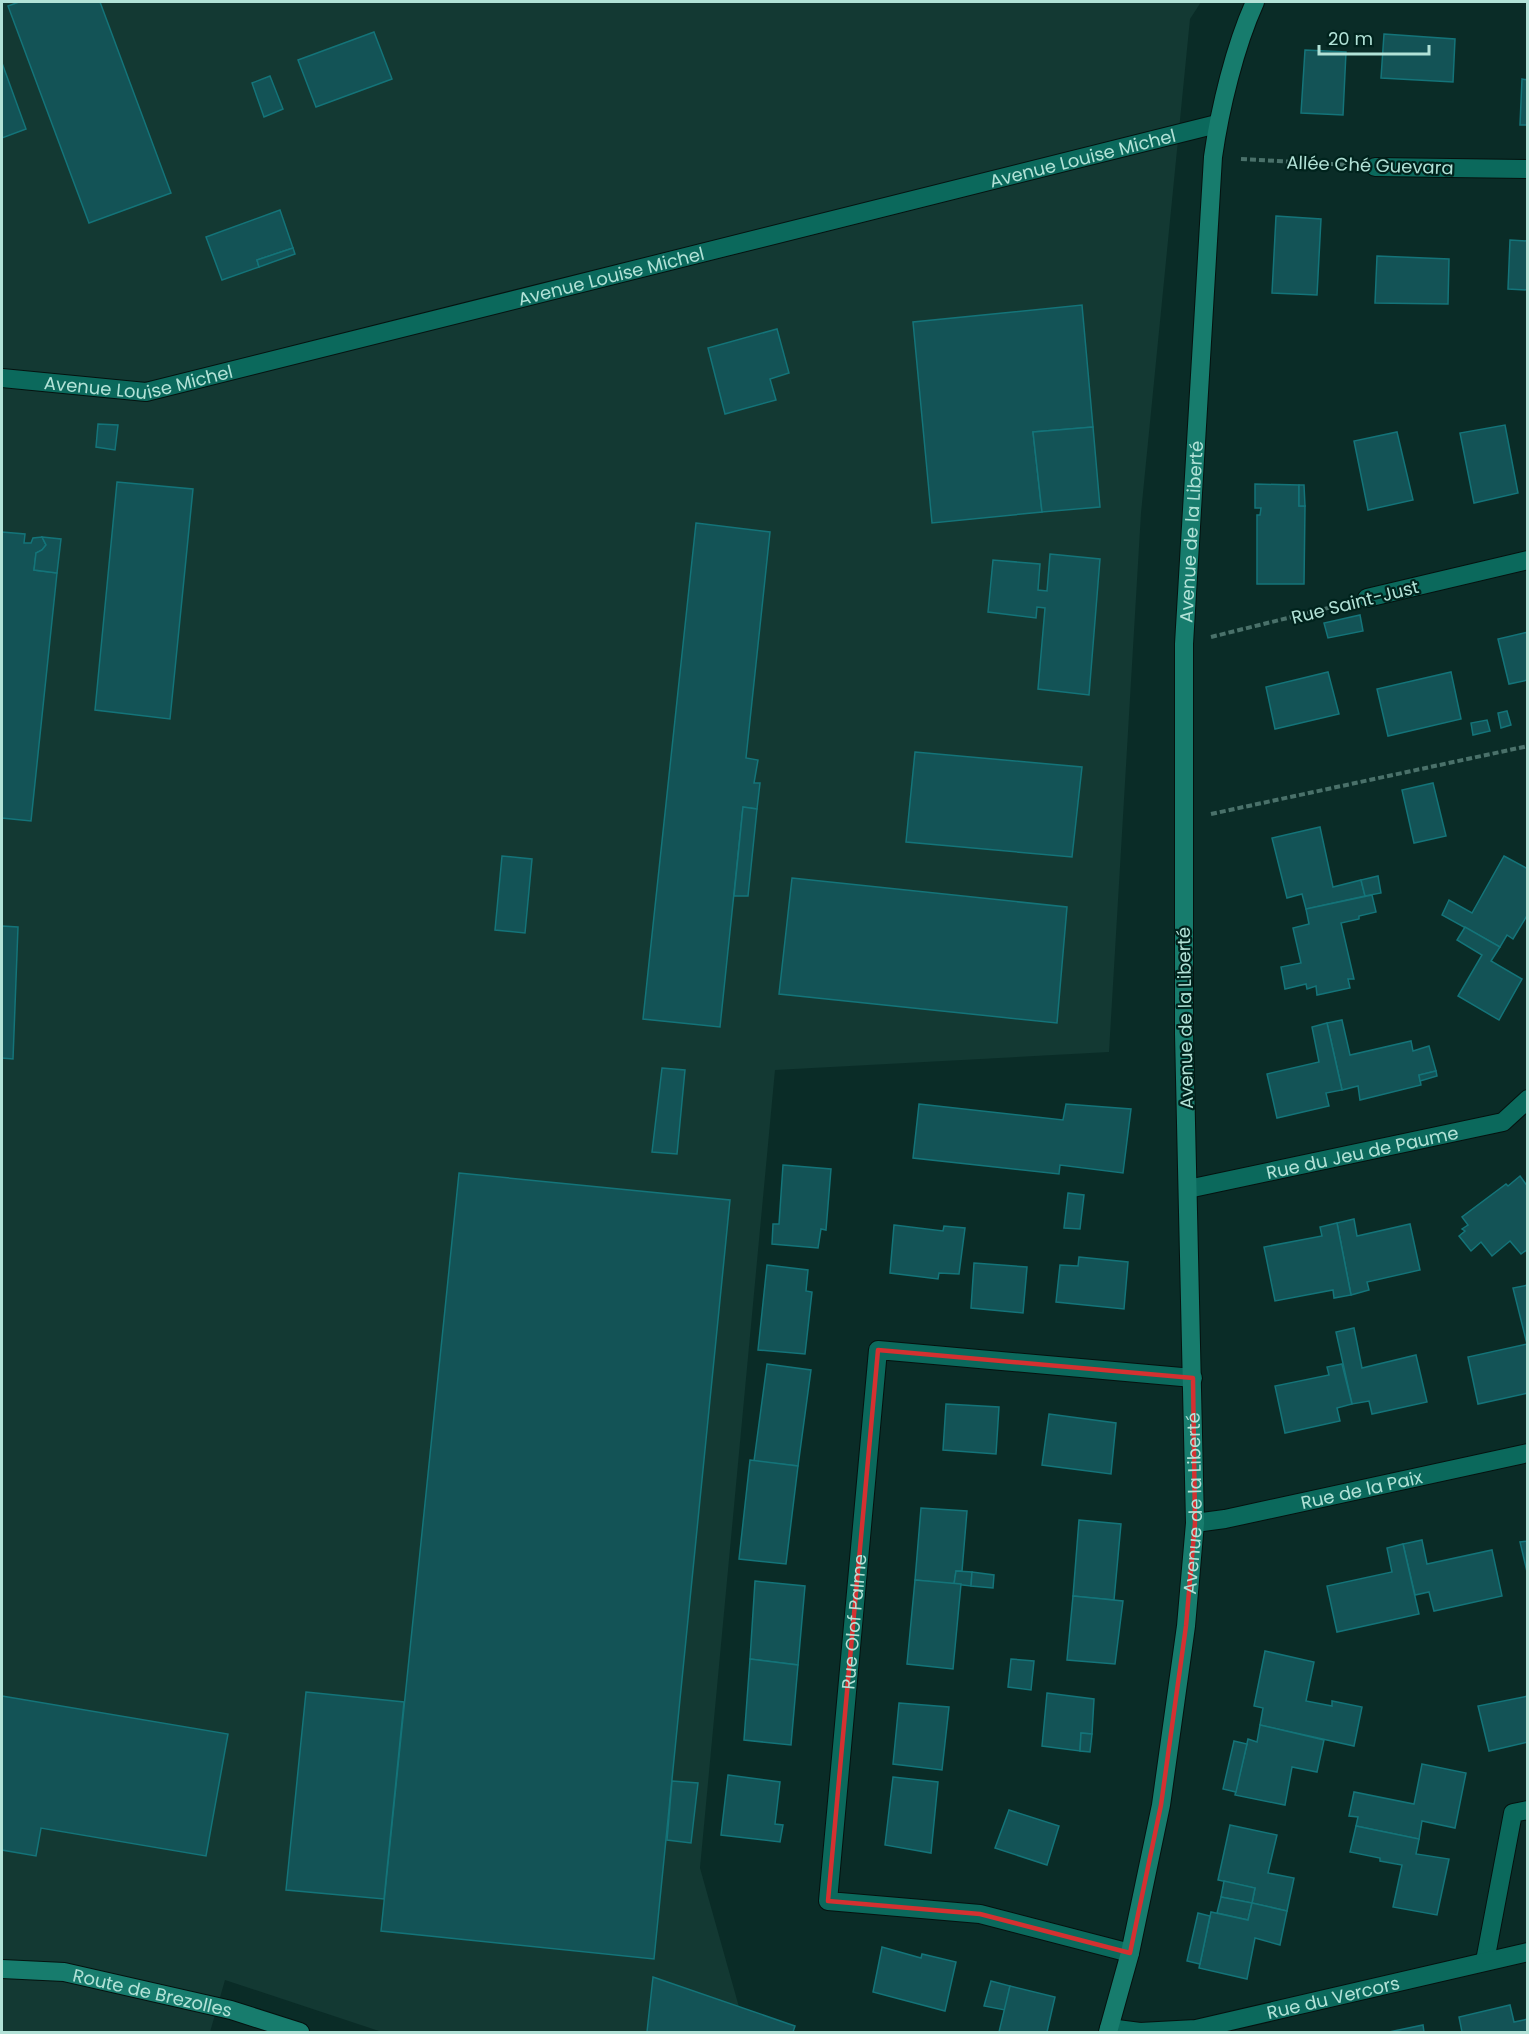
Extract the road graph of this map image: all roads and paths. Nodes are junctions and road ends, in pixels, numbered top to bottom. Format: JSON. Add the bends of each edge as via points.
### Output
{"nodes":[{"id":1,"x":1255,"y":2,"type":"edge"},
{"id":2,"x":1217,"y":124,"type":"junction"},
{"id":3,"x":1213,"y":157,"type":"junction"},
{"id":4,"x":1376,"y":167,"type":"joint"},
{"id":5,"x":1527,"y":169,"type":"edge"},
{"id":6,"x":2,"y":378,"type":"edge"},
{"id":7,"x":1527,"y":560,"type":"edge"},
{"id":8,"x":1367,"y":598,"type":"joint"},
{"id":9,"x":1184,"y":644,"type":"junction"},
{"id":10,"x":1527,"y":746,"type":"edge"},
{"id":11,"x":1184,"y":820,"type":"junction"},
{"id":12,"x":1527,"y":1099,"type":"edge"},
{"id":13,"x":1188,"y":1189,"type":"junction"},
{"id":14,"x":1193,"y":1378,"type":"junction"},
{"id":15,"x":1527,"y":1453,"type":"edge"},
{"id":16,"x":1195,"y":1523,"type":"junction"},
{"id":17,"x":1527,"y":1810,"type":"edge"},
{"id":18,"x":1527,"y":1952,"type":"edge"},
{"id":19,"x":1130,"y":1953,"type":"junction"},
{"id":20,"x":1485,"y":1961,"type":"junction"},
{"id":21,"x":2,"y":1969,"type":"edge"},
{"id":22,"x":1109,"y":2030,"type":"edge"},
{"id":23,"x":300,"y":2032,"type":"edge"}],
"edges":[{"from":1,"to":2,"type":"street","name":"Avenue de la Liberté"},
{"from":2,"to":3,"type":"street","name":"Avenue de la Liberté"},
{"from":2,"to":6,"type":"street","name":"Avenue Louise Michel","via":[[146,392]]},
{"from":3,"to":4,"type":"path","name":"Allée Ché Guevara"},
{"from":3,"to":9,"type":"street","name":"Avenue de la Liberté"},
{"from":4,"to":5,"type":"street","name":"Allée Ché Guevara"},
{"from":7,"to":8,"type":"street","name":"Rue Saint-Just"},
{"from":8,"to":9,"type":"path","name":"Rue Saint-Just"},
{"from":9,"to":11,"type":"street","name":"Avenue de la Liberté"},
{"from":10,"to":11,"type":"path"},
{"from":11,"to":13,"type":"street","name":"Avenue de la Liberté"},
{"from":12,"to":13,"type":"street","name":"Rue du Jeu de Paume","via":[[1503,1122]]},
{"from":13,"to":14,"type":"street","name":"Avenue de la Liberté"},
{"from":14,"to":16,"type":"street","name":"Avenue de la Liberté"},
{"from":14,"to":19,"type":"street","name":"Rue Olof Palme","via":[[878,1350],[828,1901],[980,1914]]},
{"from":15,"to":16,"type":"street","name":"Rue de la Paix"},
{"from":16,"to":19,"type":"street","name":"Avenue de la Liberté","via":[[1186,1626],[1161,1804]]},
{"from":17,"to":20,"type":"street","via":[[1513,1813]]},
{"from":18,"to":20,"type":"street","name":"Rue du Vercors"},
{"from":19,"to":22,"type":"street","name":"Avenue de la Liberté"},
{"from":20,"to":22,"type":"street","name":"Rue du Vercors","via":[[1196,2029]]},
{"from":21,"to":23,"type":"street","name":"Route de Brezolles","via":[[64,1972],[231,2010]]}]}
